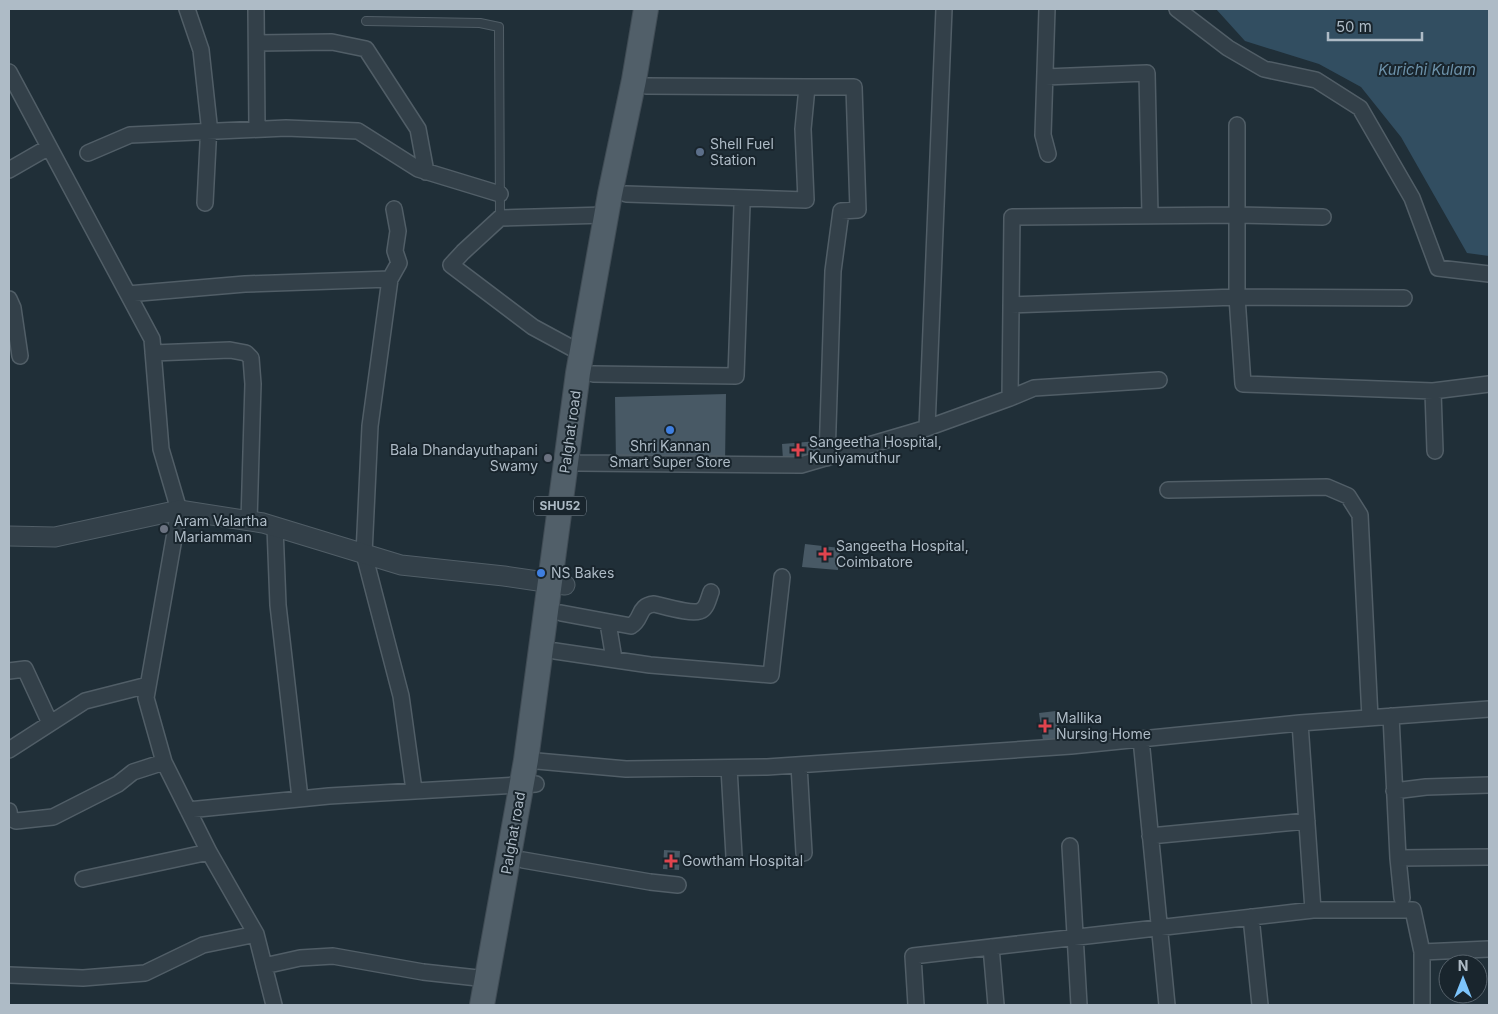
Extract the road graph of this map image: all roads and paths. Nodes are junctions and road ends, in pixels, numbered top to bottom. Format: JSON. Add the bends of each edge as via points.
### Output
{"nodes":[{"id":1,"x":187,"y":9,"type":"edge"},
{"id":2,"x":256,"y":9,"type":"edge"},
{"id":3,"x":646,"y":9,"type":"edge"},
{"id":4,"x":660,"y":9,"type":"edge"},
{"id":5,"x":944,"y":9,"type":"edge"},
{"id":6,"x":1047,"y":9,"type":"edge"},
{"id":7,"x":1177,"y":9,"type":"edge"},
{"id":8,"x":366,"y":21,"type":"dead end"},
{"id":9,"x":257,"y":43,"type":"junction"},
{"id":10,"x":9,"y":72,"type":"edge"},
{"id":11,"x":1045,"y":76,"type":"junction"},
{"id":12,"x":646,"y":86,"type":"junction"},
{"id":13,"x":807,"y":87,"type":"junction"},
{"id":14,"x":1237,"y":125,"type":"dead end"},
{"id":15,"x":257,"y":129,"type":"junction"},
{"id":16,"x":209,"y":132,"type":"junction"},
{"id":17,"x":49,"y":148,"type":"junction"},
{"id":18,"x":88,"y":154,"type":"dead end"},
{"id":19,"x":1048,"y":154,"type":"dead end"},
{"id":20,"x":9,"y":170,"type":"edge"},
{"id":21,"x":426,"y":172,"type":"junction"},
{"id":22,"x":500,"y":194,"type":"junction"},
{"id":23,"x":626,"y":194,"type":"junction"},
{"id":24,"x":205,"y":203,"type":"dead end"},
{"id":25,"x":742,"y":205,"type":"dead end"},
{"id":26,"x":394,"y":209,"type":"dead end"},
{"id":27,"x":606,"y":215,"type":"junction"},
{"id":28,"x":1237,"y":215,"type":"junction"},
{"id":29,"x":1150,"y":216,"type":"junction"},
{"id":30,"x":1324,"y":217,"type":"dead end"},
{"id":31,"x":500,"y":218,"type":"junction"},
{"id":32,"x":1489,"y":274,"type":"edge"},
{"id":33,"x":390,"y":279,"type":"junction"},
{"id":34,"x":128,"y":294,"type":"junction"},
{"id":35,"x":1237,"y":297,"type":"junction"},
{"id":36,"x":1404,"y":298,"type":"dead end"},
{"id":37,"x":9,"y":299,"type":"edge"},
{"id":38,"x":1011,"y":305,"type":"junction"},
{"id":39,"x":153,"y":353,"type":"junction"},
{"id":40,"x":581,"y":354,"type":"junction"},
{"id":41,"x":20,"y":356,"type":"dead end"},
{"id":42,"x":593,"y":374,"type":"junction"},
{"id":43,"x":1159,"y":380,"type":"dead end"},
{"id":44,"x":1489,"y":384,"type":"edge"},
{"id":45,"x":1433,"y":391,"type":"junction"},
{"id":46,"x":1010,"y":398,"type":"junction"},
{"id":47,"x":927,"y":428,"type":"junction"},
{"id":48,"x":1435,"y":451,"type":"dead end"},
{"id":49,"x":826,"y":458,"type":"junction"},
{"id":50,"x":572,"y":462,"type":"junction"},
{"id":51,"x":1168,"y":490,"type":"dead end"},
{"id":52,"x":179,"y":510,"type":"junction"},
{"id":53,"x":249,"y":521,"type":"junction"},
{"id":54,"x":275,"y":527,"type":"junction"},
{"id":55,"x":9,"y":536,"type":"edge"},
{"id":56,"x":364,"y":554,"type":"junction"},
{"id":57,"x":782,"y":577,"type":"dead end"},
{"id":58,"x":557,"y":584,"type":"junction"},
{"id":59,"x":711,"y":592,"type":"dead end"},
{"id":60,"x":561,"y":613,"type":"junction"},
{"id":61,"x":608,"y":622,"type":"junction"},
{"id":62,"x":555,"y":651,"type":"junction"},
{"id":63,"x":614,"y":659,"type":"junction"},
{"id":64,"x":9,"y":671,"type":"edge"},
{"id":65,"x":148,"y":685,"type":"junction"},
{"id":66,"x":1489,"y":709,"type":"edge"},
{"id":67,"x":1391,"y":716,"type":"junction"},
{"id":68,"x":1370,"y":718,"type":"junction"},
{"id":69,"x":50,"y":723,"type":"junction"},
{"id":70,"x":1300,"y":723,"type":"junction"},
{"id":71,"x":1141,"y":739,"type":"junction"},
{"id":72,"x":9,"y":750,"type":"edge"},
{"id":73,"x":532,"y":760,"type":"junction"},
{"id":74,"x":164,"y":762,"type":"junction"},
{"id":75,"x":799,"y":765,"type":"junction"},
{"id":76,"x":728,"y":768,"type":"junction"},
{"id":77,"x":529,"y":785,"type":"junction"},
{"id":78,"x":1489,"y":785,"type":"edge"},
{"id":79,"x":414,"y":790,"type":"junction"},
{"id":80,"x":1394,"y":791,"type":"junction"},
{"id":81,"x":300,"y":798,"type":"junction"},
{"id":82,"x":188,"y":810,"type":"junction"},
{"id":83,"x":9,"y":811,"type":"edge"},
{"id":84,"x":1307,"y":821,"type":"junction"},
{"id":85,"x":1150,"y":836,"type":"junction"},
{"id":86,"x":1070,"y":846,"type":"dead end"},
{"id":87,"x":209,"y":852,"type":"junction"},
{"id":88,"x":804,"y":853,"type":"dead end"},
{"id":89,"x":734,"y":856,"type":"dead end"},
{"id":90,"x":1489,"y":857,"type":"edge"},
{"id":91,"x":1398,"y":858,"type":"junction"},
{"id":92,"x":524,"y":860,"type":"junction"},
{"id":93,"x":83,"y":879,"type":"dead end"},
{"id":94,"x":678,"y":885,"type":"dead end"},
{"id":95,"x":1402,"y":898,"type":"dead end"},
{"id":96,"x":1313,"y":910,"type":"junction"},
{"id":97,"x":1251,"y":917,"type":"junction"},
{"id":98,"x":1159,"y":928,"type":"junction"},
{"id":99,"x":256,"y":934,"type":"junction"},
{"id":100,"x":1075,"y":938,"type":"junction"},
{"id":101,"x":991,"y":947,"type":"junction"},
{"id":102,"x":1489,"y":949,"type":"edge"},
{"id":103,"x":1422,"y":952,"type":"junction"},
{"id":104,"x":264,"y":966,"type":"junction"},
{"id":105,"x":9,"y":974,"type":"edge"},
{"id":106,"x":487,"y":979,"type":"junction"},
{"id":107,"x":274,"y":1005,"type":"edge"},
{"id":108,"x":482,"y":1005,"type":"edge"},
{"id":109,"x":497,"y":1005,"type":"edge"},
{"id":110,"x":916,"y":1005,"type":"edge"},
{"id":111,"x":996,"y":1005,"type":"edge"},
{"id":112,"x":1079,"y":1005,"type":"edge"},
{"id":113,"x":1167,"y":1005,"type":"edge"},
{"id":114,"x":1260,"y":1005,"type":"edge"},
{"id":115,"x":1422,"y":1005,"type":"edge"}],
"edges":[{"from":1,"to":16,"type":"street","via":[[201,50]]},
{"from":2,"to":9,"type":"street"},
{"from":3,"to":27,"type":"main road","name":"Palghat road","number":"SHU52"},
{"from":4,"to":12,"type":"main road","name":"Palghat road","number":"SHU52"},
{"from":5,"to":47,"type":"street"},
{"from":6,"to":11,"type":"street"},
{"from":7,"to":32,"type":"street","via":[[1228,48],[1264,69],[1316,80],[1360,108],[1412,198],[1438,268]]},
{"from":8,"to":22,"type":"lane","via":[[480,22],[499,27]]},
{"from":9,"to":15,"type":"street"},
{"from":9,"to":21,"type":"street","via":[[332,42],[366,49],[418,128]]},
{"from":10,"to":17,"type":"street"},
{"from":11,"to":19,"type":"street","via":[[1044,135]]},
{"from":11,"to":29,"type":"street","via":[[1147,73]]},
{"from":12,"to":13,"type":"street"},
{"from":12,"to":23,"type":"main road","name":"Palghat road","number":"SHU52"},
{"from":13,"to":23,"type":"street","via":[[803,129],[806,200]]},
{"from":13,"to":49,"type":"street","via":[[854,87],[858,210],[841,211],[836,246]]},
{"from":14,"to":28,"type":"street"},
{"from":15,"to":16,"type":"street"},
{"from":15,"to":21,"type":"street","via":[[358,131]]},
{"from":16,"to":18,"type":"street","via":[[130,135]]},
{"from":16,"to":24,"type":"street"},
{"from":17,"to":20,"type":"street"},
{"from":17,"to":34,"type":"street"},
{"from":21,"to":22,"type":"street"},
{"from":22,"to":31,"type":"lane"},
{"from":23,"to":42,"type":"main road","name":"Palghat road","number":"SHU52"},
{"from":25,"to":42,"type":"street","via":[[736,376]]},
{"from":26,"to":33,"type":"street","via":[[399,263]]},
{"from":27,"to":31,"type":"street"},
{"from":27,"to":40,"type":"main road","name":"Palghat road","number":"SHU52"},
{"from":28,"to":29,"type":"street"},
{"from":28,"to":30,"type":"street"},
{"from":28,"to":35,"type":"street"},
{"from":29,"to":38,"type":"street","via":[[1012,217]]},
{"from":31,"to":40,"type":"street","via":[[450,265],[533,327]]},
{"from":33,"to":34,"type":"street","via":[[245,284]]},
{"from":33,"to":56,"type":"street","via":[[370,426]]},
{"from":34,"to":39,"type":"street","via":[[152,339]]},
{"from":35,"to":36,"type":"street"},
{"from":35,"to":38,"type":"street"},
{"from":35,"to":45,"type":"street","via":[[1243,384]]},
{"from":37,"to":41,"type":"street"},
{"from":38,"to":46,"type":"street"},
{"from":39,"to":52,"type":"street","via":[[161,449]]},
{"from":39,"to":53,"type":"street","via":[[230,350],[246,353],[251,358]]},
{"from":40,"to":50,"type":"main road","name":"Palghat road","number":"SHU52"},
{"from":42,"to":50,"type":"main road","name":"Palghat road","number":"SHU52"},
{"from":43,"to":46,"type":"street","via":[[1034,388]]},
{"from":44,"to":45,"type":"street"},
{"from":45,"to":48,"type":"street"},
{"from":46,"to":47,"type":"street"},
{"from":47,"to":49,"type":"street"},
{"from":49,"to":50,"type":"street","via":[[801,465]]},
{"from":50,"to":58,"type":"main road","name":"Palghat road","number":"SHU52"},
{"from":51,"to":68,"type":"street","via":[[1327,487],[1348,496],[1360,515]]},
{"from":52,"to":53,"type":"street"},
{"from":52,"to":55,"type":"street","via":[[55,538]]},
{"from":52,"to":65,"type":"street"},
{"from":53,"to":54,"type":"street"},
{"from":54,"to":56,"type":"street"},
{"from":54,"to":81,"type":"street","via":[[278,606]]},
{"from":56,"to":58,"type":"street","via":[[401,565]]},
{"from":56,"to":79,"type":"street","via":[[401,696]]},
{"from":57,"to":63,"type":"street","via":[[771,674]]},
{"from":58,"to":60,"type":"main road","name":"Palghat road","number":"SHU52"},
{"from":58,"to":73,"type":"main road","name":"Palghat road","number":"SHU52"},
{"from":59,"to":61,"type":"street","via":[[701,612],[654,604],[644,607],[631,626]]},
{"from":60,"to":61,"type":"street"},
{"from":60,"to":62,"type":"main road","name":"Palghat road","number":"SHU52"},
{"from":61,"to":63,"type":"street"},
{"from":62,"to":63,"type":"street"},
{"from":62,"to":73,"type":"main road","name":"Palghat road","number":"SHU52"},
{"from":64,"to":69,"type":"street","via":[[25,669]]},
{"from":65,"to":69,"type":"street","via":[[85,701]]},
{"from":65,"to":74,"type":"street","via":[[146,698]]},
{"from":66,"to":67,"type":"street"},
{"from":67,"to":68,"type":"street"},
{"from":67,"to":80,"type":"street"},
{"from":68,"to":70,"type":"street"},
{"from":69,"to":72,"type":"street"},
{"from":70,"to":71,"type":"street"},
{"from":70,"to":84,"type":"street"},
{"from":71,"to":75,"type":"street"},
{"from":71,"to":85,"type":"street"},
{"from":73,"to":76,"type":"street","via":[[626,769]]},
{"from":73,"to":77,"type":"main road","name":"Palghat road","number":"SHU52"},
{"from":74,"to":82,"type":"street"},
{"from":74,"to":83,"type":"street","via":[[133,772],[118,784],[53,817],[16,821],[10,818]]},
{"from":75,"to":76,"type":"street"},
{"from":75,"to":88,"type":"street"},
{"from":76,"to":89,"type":"street"},
{"from":77,"to":79,"type":"street"},
{"from":77,"to":92,"type":"main road","name":"Palghat road","number":"SHU52","via":[[533,807]]},
{"from":77,"to":106,"type":"main road","name":"Palghat road","number":"SHU52"},
{"from":78,"to":80,"type":"street"},
{"from":79,"to":81,"type":"street"},
{"from":80,"to":91,"type":"street"},
{"from":81,"to":82,"type":"street"},
{"from":82,"to":87,"type":"street"},
{"from":84,"to":85,"type":"street"},
{"from":84,"to":96,"type":"street"},
{"from":85,"to":98,"type":"street"},
{"from":86,"to":100,"type":"street"},
{"from":87,"to":93,"type":"street"},
{"from":87,"to":99,"type":"street"},
{"from":90,"to":91,"type":"street"},
{"from":91,"to":95,"type":"street"},
{"from":92,"to":94,"type":"street"},
{"from":92,"to":109,"type":"main road","name":"Palghat road","number":"SHU52"},
{"from":96,"to":97,"type":"street"},
{"from":96,"to":103,"type":"street","via":[[1413,910]]},
{"from":97,"to":98,"type":"street"},
{"from":97,"to":114,"type":"street"},
{"from":98,"to":100,"type":"street"},
{"from":98,"to":113,"type":"street"},
{"from":99,"to":104,"type":"street"},
{"from":99,"to":105,"type":"street","via":[[203,945],[146,973],[83,978]]},
{"from":100,"to":101,"type":"street"},
{"from":100,"to":112,"type":"street"},
{"from":101,"to":110,"type":"street","via":[[913,956]]},
{"from":101,"to":111,"type":"street"},
{"from":102,"to":103,"type":"street"},
{"from":103,"to":115,"type":"street"},
{"from":104,"to":106,"type":"street","via":[[300,958],[333,956],[423,972]]},
{"from":104,"to":107,"type":"street"},
{"from":106,"to":108,"type":"main road","name":"Palghat road","number":"SHU52"}]}
